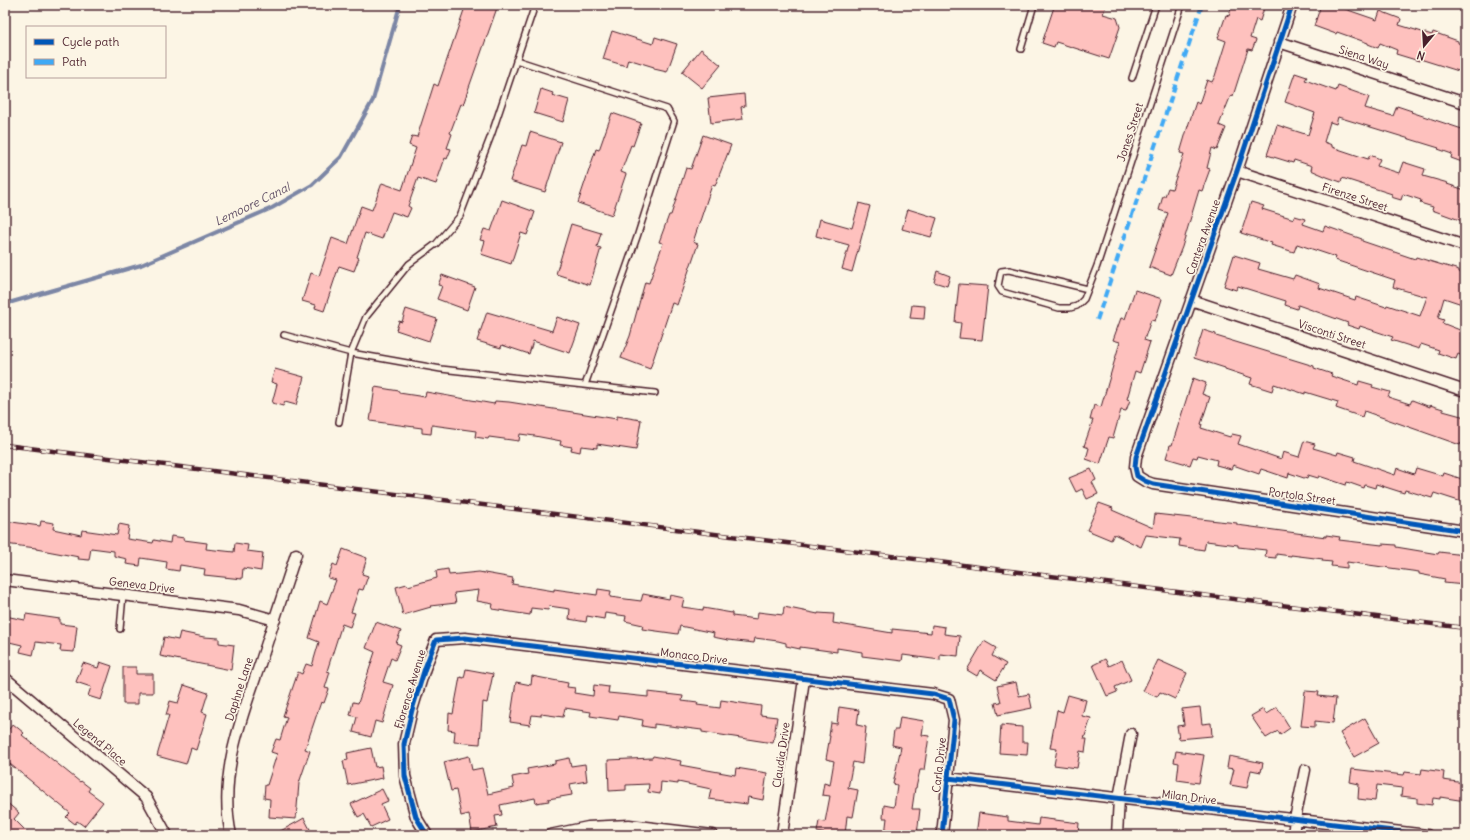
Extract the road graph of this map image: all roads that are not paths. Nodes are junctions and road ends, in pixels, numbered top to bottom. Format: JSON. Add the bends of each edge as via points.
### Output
{"nodes":[{"id":1,"x":535,"y":5,"type":"edge"},
{"id":2,"x":1034,"y":5,"type":"edge"},
{"id":3,"x":1156,"y":5,"type":"edge"},
{"id":4,"x":1182,"y":5,"type":"edge"},
{"id":5,"x":1292,"y":5,"type":"edge"},
{"id":6,"x":1279,"y":42,"type":"junction"},
{"id":7,"x":1020,"y":48,"type":"dead end"},
{"id":8,"x":516,"y":60,"type":"junction"},
{"id":9,"x":1132,"y":78,"type":"dead end"},
{"id":10,"x":1465,"y":103,"type":"edge"},
{"id":11,"x":1237,"y":171,"type":"junction"},
{"id":12,"x":1465,"y":246,"type":"edge"},
{"id":13,"x":1088,"y":289,"type":"junction"},
{"id":14,"x":1191,"y":300,"type":"junction"},
{"id":15,"x":284,"y":335,"type":"dead end"},
{"id":16,"x":351,"y":353,"type":"junction"},
{"id":17,"x":585,"y":385,"type":"junction"},
{"id":18,"x":1465,"y":391,"type":"edge"},
{"id":19,"x":655,"y":393,"type":"dead end"},
{"id":20,"x":339,"y":422,"type":"dead end"},
{"id":21,"x":1137,"y":476,"type":"joint"},
{"id":22,"x":1465,"y":530,"type":"edge"},
{"id":23,"x":296,"y":554,"type":"dead end"},
{"id":24,"x":5,"y":580,"type":"edge"},
{"id":25,"x":123,"y":595,"type":"junction"},
{"id":26,"x":275,"y":620,"type":"junction"},
{"id":27,"x":120,"y":629,"type":"dead end"},
{"id":28,"x":436,"y":640,"type":"joint"},
{"id":29,"x":804,"y":679,"type":"junction"},
{"id":30,"x":7,"y":684,"type":"edge"},
{"id":31,"x":949,"y":698,"type":"joint"},
{"id":32,"x":1131,"y":734,"type":"dead end"},
{"id":33,"x":1305,"y":770,"type":"dead end"},
{"id":34,"x":948,"y":778,"type":"junction"},
{"id":35,"x":1119,"y":798,"type":"junction"},
{"id":36,"x":1295,"y":820,"type":"junction"},
{"id":37,"x":167,"y":835,"type":"edge"},
{"id":38,"x":231,"y":835,"type":"edge"},
{"id":39,"x":427,"y":835,"type":"edge"},
{"id":40,"x":550,"y":835,"type":"edge"},
{"id":41,"x":712,"y":835,"type":"edge"},
{"id":42,"x":782,"y":835,"type":"edge"},
{"id":43,"x":942,"y":835,"type":"edge"},
{"id":44,"x":1117,"y":835,"type":"edge"},
{"id":45,"x":1293,"y":835,"type":"edge"},
{"id":46,"x":1427,"y":835,"type":"edge"}],
"edges":[{"from":1,"to":8,"type":"lane"},
{"from":2,"to":7,"type":"lane"},
{"from":3,"to":9,"type":"lane"},
{"from":4,"to":13,"type":"lane","name":"Jones Street"},
{"from":5,"to":6,"type":"street","name":"Cantera Avenue"},
{"from":6,"to":10,"type":"street","name":"Siena Way"},
{"from":6,"to":11,"type":"street","name":"Cantera Avenue"},
{"from":8,"to":16,"type":"lane","via":[[460,216],[436,244],[409,264],[366,317]]},
{"from":8,"to":17,"type":"lane","via":[[667,109],[674,120],[637,237]]},
{"from":11,"to":12,"type":"street","name":"Firenze Street"},
{"from":11,"to":14,"type":"street","name":"Cantera Avenue"},
{"from":13,"to":13,"type":"lane","name":"Jones Street","via":[[1077,306],[1060,308],[1002,292],[998,286],[1001,271],[1009,270]]},
{"from":14,"to":18,"type":"street","name":"Visconti Street"},
{"from":14,"to":21,"type":"street","name":"Cantera Avenue","via":[[1136,457]]},
{"from":15,"to":16,"type":"lane"},
{"from":16,"to":17,"type":"lane","via":[[440,370]]},
{"from":16,"to":20,"type":"lane"},
{"from":17,"to":19,"type":"lane"},
{"from":21,"to":22,"type":"street","name":"Portola Street","via":[[1154,484]]},
{"from":23,"to":26,"type":"street","name":"Daphne Lane"},
{"from":24,"to":25,"type":"street","name":"Geneva Drive"},
{"from":25,"to":26,"type":"street","name":"Geneva Drive","via":[[239,610]]},
{"from":25,"to":27,"type":"lane"},
{"from":26,"to":38,"type":"street","name":"Daphne Lane","via":[[238,728],[229,764],[227,793]]},
{"from":28,"to":29,"type":"street","name":"Monaco Drive","via":[[465,638]]},
{"from":28,"to":39,"type":"street","name":"Florence Avenue","via":[[412,710],[404,744],[405,776],[416,817]]},
{"from":29,"to":31,"type":"street","name":"Monaco Drive"},
{"from":29,"to":42,"type":"street","name":"Claudia Drive"},
{"from":30,"to":37,"type":"street","name":"Legend Place","via":[[146,797]]},
{"from":31,"to":34,"type":"street","name":"Carla Drive","via":[[954,720]]},
{"from":32,"to":35,"type":"street"},
{"from":33,"to":36,"type":"street"},
{"from":34,"to":35,"type":"street","name":"Milan Drive"},
{"from":34,"to":43,"type":"street","name":"Carla Drive"},
{"from":35,"to":36,"type":"street","name":"Milan Drive"},
{"from":35,"to":44,"type":"street"},
{"from":36,"to":45,"type":"street"},
{"from":36,"to":46,"type":"street","name":"Milan Drive"},
{"from":40,"to":41,"type":"street","via":[[588,827],[629,825]]}]}
